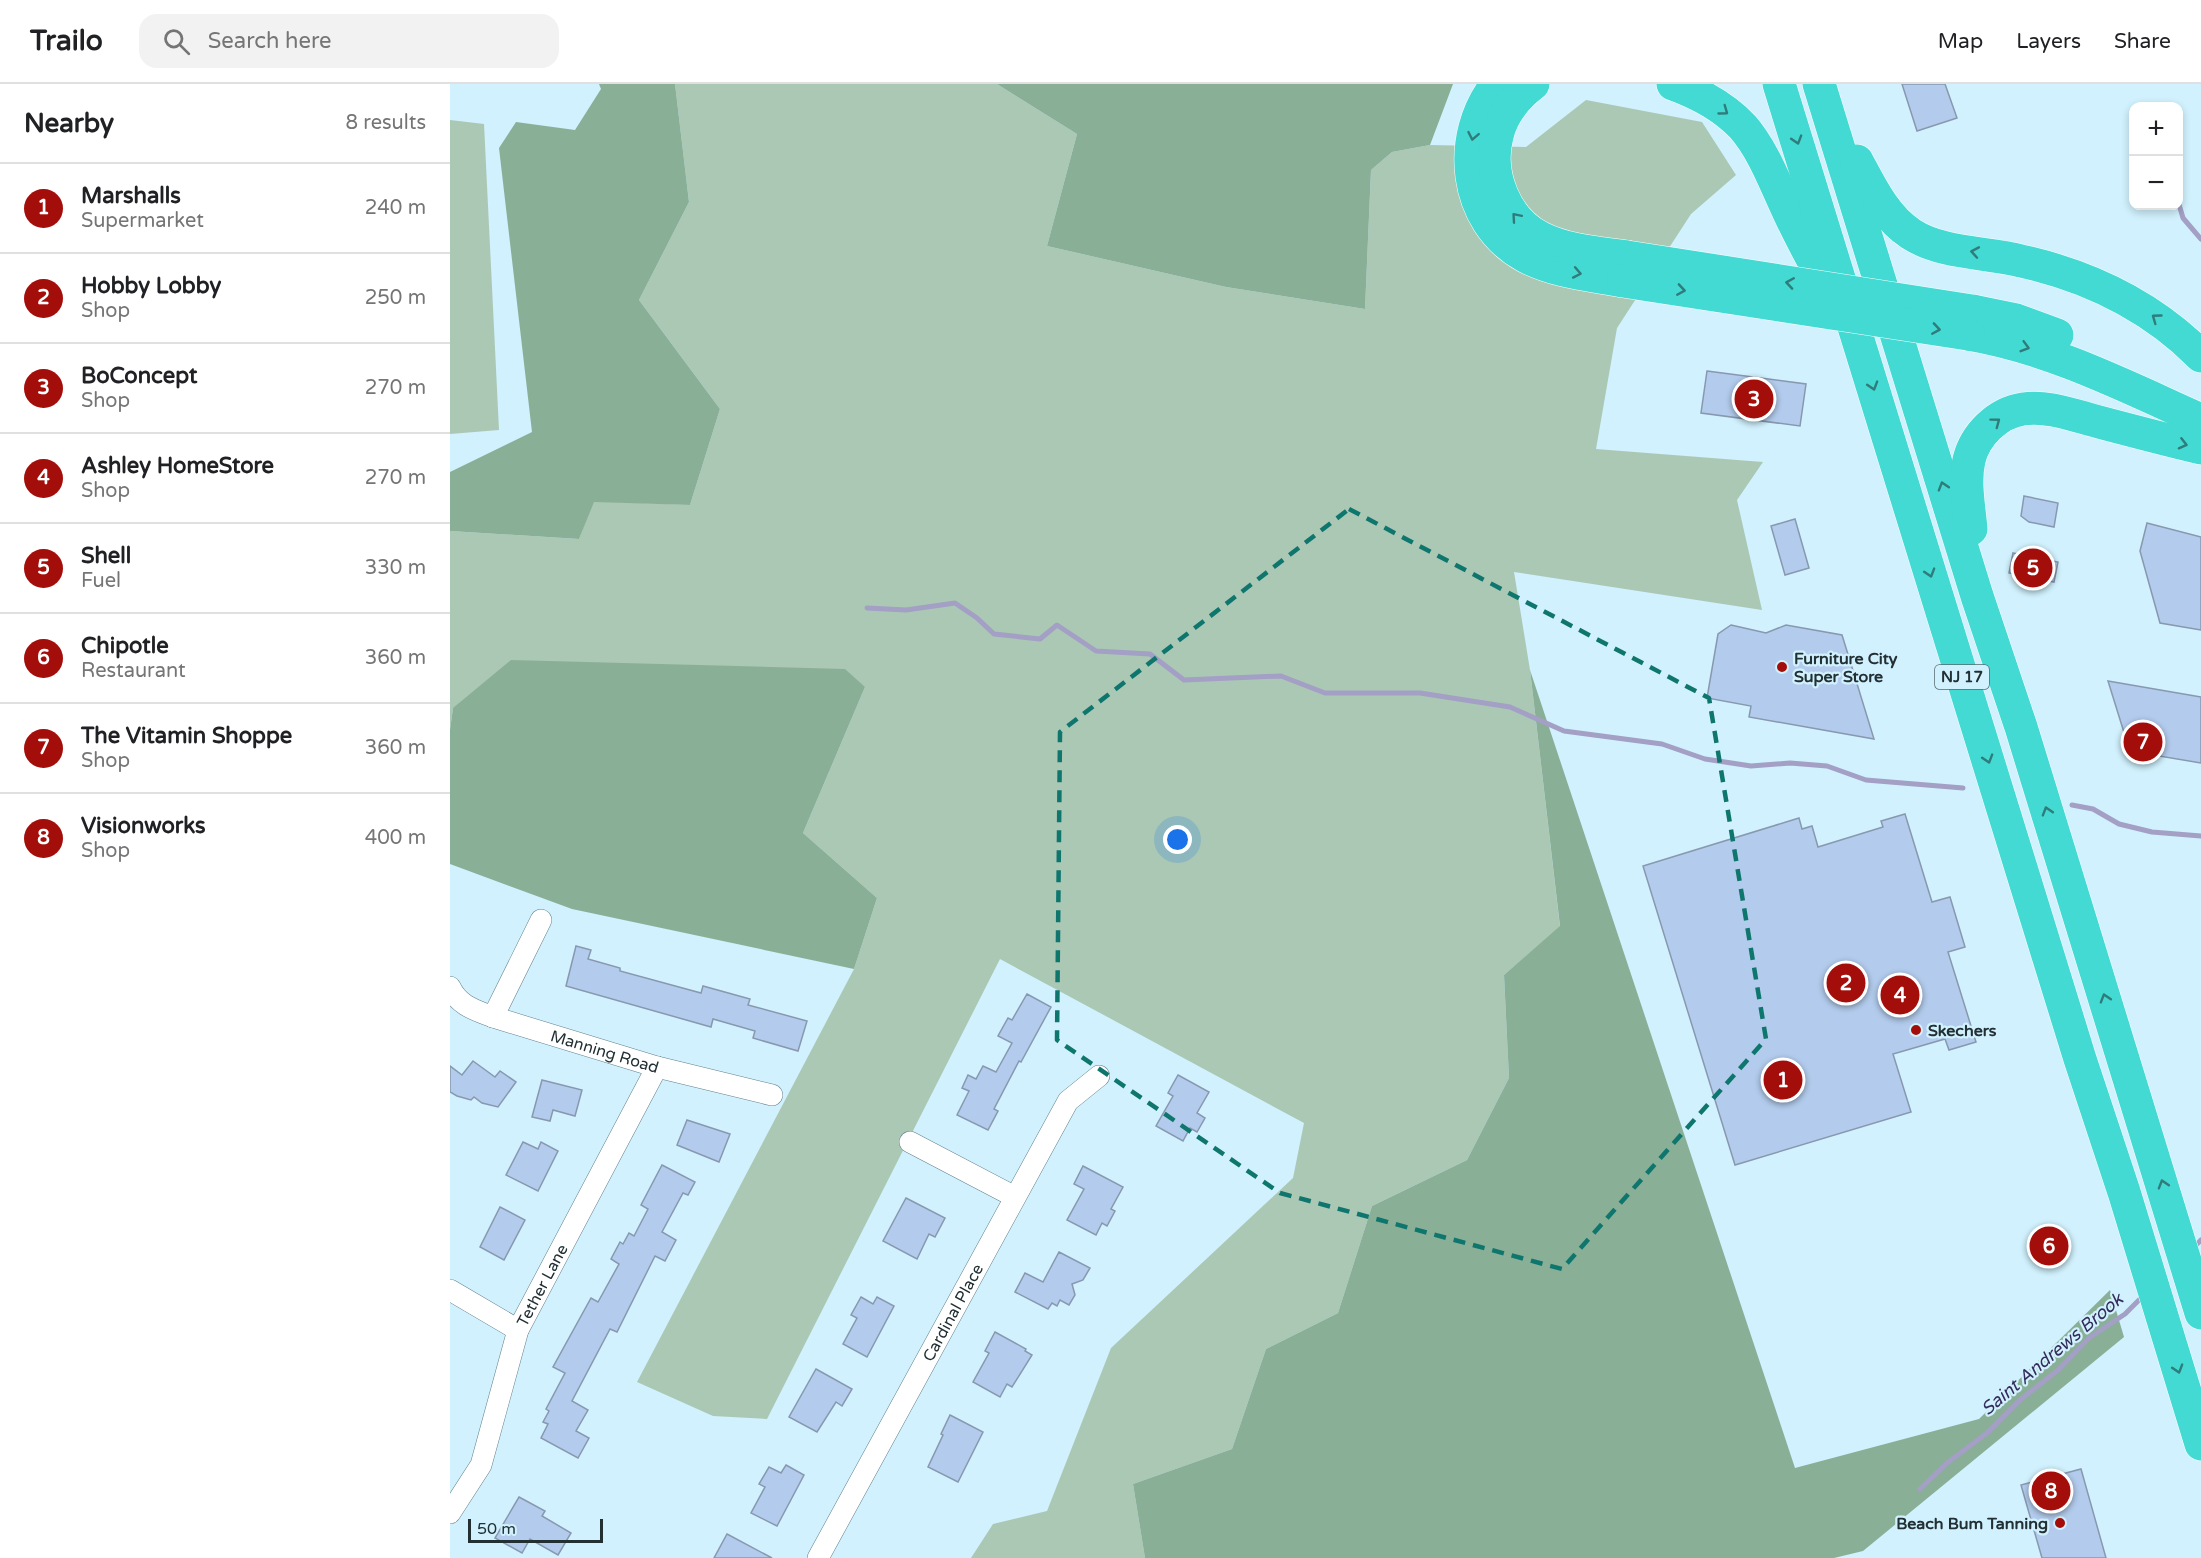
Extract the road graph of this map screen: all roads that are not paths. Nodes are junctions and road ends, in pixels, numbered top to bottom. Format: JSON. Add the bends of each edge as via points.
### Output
{"nodes":[{"id":1,"x":1497,"y":84,"type":"edge"},
{"id":2,"x":1533,"y":84,"type":"edge"},
{"id":3,"x":1673,"y":84,"type":"edge"},
{"id":4,"x":1779,"y":84,"type":"edge"},
{"id":5,"x":1823,"y":97,"type":"edge"},
{"id":6,"x":1625,"y":269,"type":"junction"},
{"id":7,"x":1970,"y":323,"type":"junction"},
{"id":8,"x":1859,"y":341,"type":"junction"},
{"id":9,"x":2201,"y":356,"type":"edge"},
{"id":10,"x":2201,"y":400,"type":"edge"},
{"id":11,"x":2201,"y":420,"type":"edge"},
{"id":12,"x":2201,"y":448,"type":"edge"},
{"id":13,"x":1977,"y":596,"type":"junction"},
{"id":14,"x":541,"y":920,"type":"dead end"},
{"id":15,"x":450,"y":987,"type":"edge"},
{"id":16,"x":493,"y":1017,"type":"junction"},
{"id":17,"x":657,"y":1067,"type":"junction"},
{"id":18,"x":1099,"y":1076,"type":"dead end"},
{"id":19,"x":772,"y":1095,"type":"dead end"},
{"id":20,"x":910,"y":1142,"type":"dead end"},
{"id":21,"x":1015,"y":1197,"type":"junction"},
{"id":22,"x":450,"y":1290,"type":"edge"},
{"id":23,"x":2201,"y":1312,"type":"edge"},
{"id":24,"x":518,"y":1330,"type":"junction"},
{"id":25,"x":2201,"y":1444,"type":"edge"},
{"id":26,"x":450,"y":1513,"type":"edge"},
{"id":27,"x":818,"y":1558,"type":"edge"}],
"edges":[{"from":1,"to":6,"type":"highway","one_way":true,"via":[[1481,108],[1470,148],[1475,194],[1490,225],[1512,248],[1538,262],[1563,270]]},
{"from":6,"to":2,"type":"highway","one_way":true,"via":[[1539,237],[1516,219],[1508,207],[1495,170],[1497,136],[1513,103]]},
{"from":3,"to":8,"type":"highway","one_way":true,"via":[[1723,109],[1754,142],[1817,269]]},
{"from":4,"to":8,"type":"highway","number":"NJ 17","one_way":true},
{"from":9,"to":5,"type":"highway","one_way":true,"via":[[2150,314],[2088,282],[2022,261],[1934,244],[1910,233],[1881,203]]},
{"from":13,"to":5,"type":"highway","number":"NJ 17","one_way":true},
{"from":6,"to":7,"type":"highway","bridge":true},
{"from":7,"to":10,"type":"highway","via":[[2016,320],[2128,365]]},
{"from":7,"to":11,"type":"highway","one_way":true},
{"from":8,"to":25,"type":"highway","number":"NJ 17","one_way":true},
{"from":13,"to":12,"type":"highway","one_way":true,"via":[[1967,472],[1972,450],[1993,423],[2013,411],[2045,409]]},
{"from":23,"to":13,"type":"highway","number":"NJ 17","one_way":true},
{"from":14,"to":16,"type":"street"},
{"from":15,"to":16,"type":"street","name":"Manning Road","via":[[455,999]]},
{"from":16,"to":17,"type":"street","name":"Manning Road"},
{"from":17,"to":19,"type":"street","name":"Manning Road"},
{"from":17,"to":24,"type":"street","name":"Tether Lane"},
{"from":18,"to":21,"type":"street","name":"Cardinal Place","via":[[1068,1101]]},
{"from":20,"to":21,"type":"street"},
{"from":21,"to":27,"type":"street","name":"Cardinal Place"},
{"from":22,"to":24,"type":"street"},
{"from":24,"to":26,"type":"street","name":"Tether Lane","via":[[481,1465]]}]}
